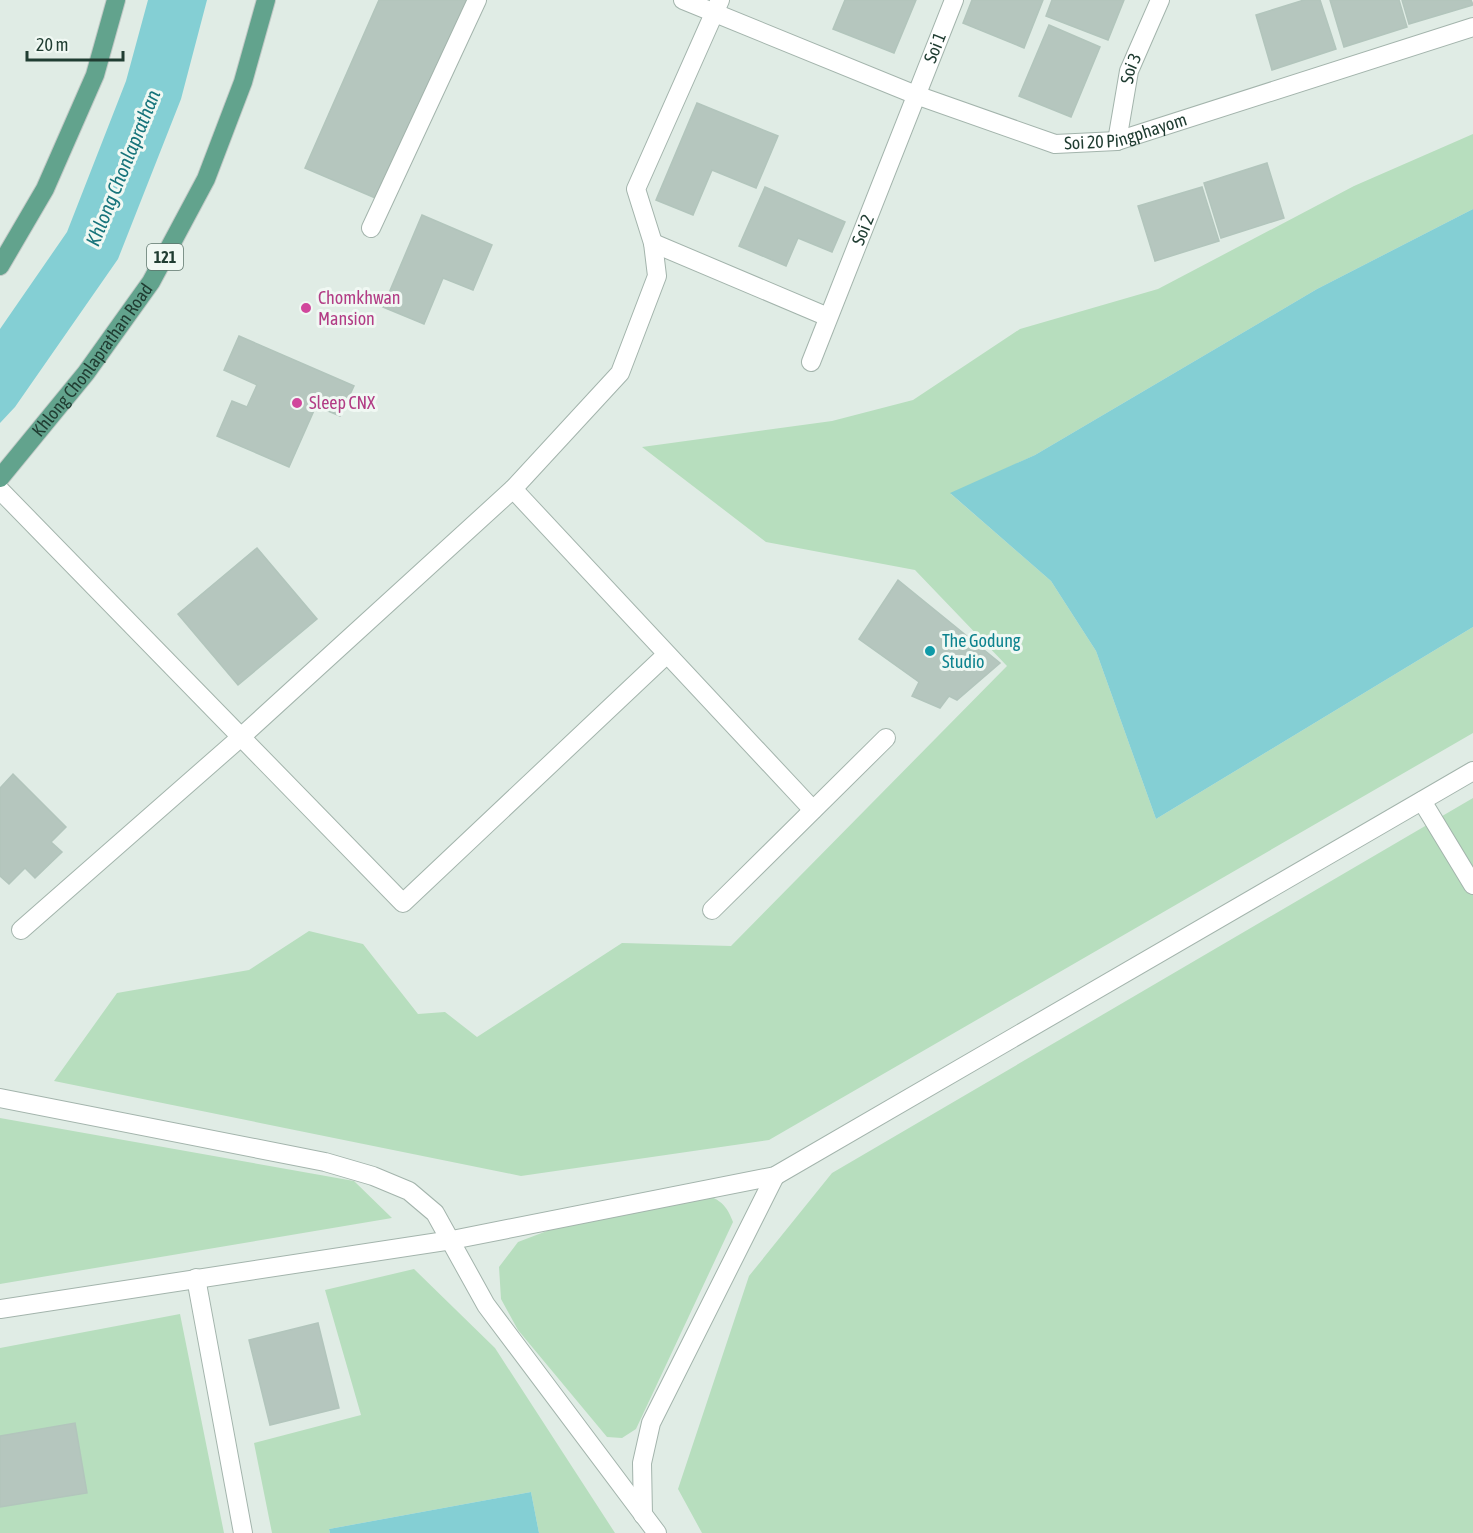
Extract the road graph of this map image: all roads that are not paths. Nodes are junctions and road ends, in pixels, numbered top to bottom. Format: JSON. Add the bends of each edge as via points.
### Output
{"nodes":[{"id":1,"x":116,"y":0,"type":"edge"},
{"id":2,"x":266,"y":0,"type":"edge"},
{"id":3,"x":477,"y":0,"type":"edge"},
{"id":4,"x":683,"y":0,"type":"edge"},
{"id":5,"x":954,"y":0,"type":"edge"},
{"id":6,"x":1160,"y":0,"type":"edge"},
{"id":7,"x":718,"y":7,"type":"edge"},
{"id":8,"x":1473,"y":27,"type":"edge"},
{"id":9,"x":916,"y":95,"type":"junction"},
{"id":10,"x":1117,"y":141,"type":"junction"},
{"id":11,"x":371,"y":228,"type":"dead end"},
{"id":12,"x":653,"y":243,"type":"junction"},
{"id":13,"x":0,"y":266,"type":"edge"},
{"id":14,"x":828,"y":317,"type":"junction"},
{"id":15,"x":811,"y":362,"type":"dead end"},
{"id":16,"x":0,"y":478,"type":"edge"},
{"id":17,"x":513,"y":489,"type":"junction"},
{"id":18,"x":0,"y":490,"type":"edge"},
{"id":19,"x":666,"y":655,"type":"junction"},
{"id":20,"x":241,"y":737,"type":"junction"},
{"id":21,"x":886,"y":738,"type":"dead end"},
{"id":22,"x":1473,"y":771,"type":"edge"},
{"id":23,"x":1422,"y":801,"type":"junction"},
{"id":24,"x":813,"y":810,"type":"junction"},
{"id":25,"x":1473,"y":885,"type":"edge"},
{"id":26,"x":712,"y":910,"type":"dead end"},
{"id":27,"x":21,"y":930,"type":"dead end"},
{"id":28,"x":0,"y":1098,"type":"edge"},
{"id":29,"x":775,"y":1176,"type":"junction"},
{"id":30,"x":452,"y":1240,"type":"junction"},
{"id":31,"x":196,"y":1278,"type":"junction"},
{"id":32,"x":0,"y":1309,"type":"edge"},
{"id":33,"x":643,"y":1515,"type":"junction"},
{"id":34,"x":243,"y":1533,"type":"edge"},
{"id":35,"x":657,"y":1533,"type":"edge"}],
"edges":[{"from":1,"to":13,"type":"main road","via":[[86,96],[45,189]]},
{"from":2,"to":16,"type":"main road","name":"Khlong Chonlaprathan Road","number":"121","via":[[243,82],[206,179],[151,282],[86,373]]},
{"from":3,"to":11,"type":"street"},
{"from":4,"to":7,"type":"street","name":"Soi 20 Pingphayom"},
{"from":5,"to":9,"type":"street","name":"Soi 1"},
{"from":6,"to":10,"type":"street","name":"Soi 3","via":[[1129,72]]},
{"from":7,"to":9,"type":"street","name":"Soi 20 Pingphayom"},
{"from":7,"to":12,"type":"street","via":[[636,189]]},
{"from":8,"to":10,"type":"street","name":"Soi 20 Pingphayom"},
{"from":9,"to":10,"type":"street","name":"Soi 20 Pingphayom","via":[[1055,144]]},
{"from":9,"to":14,"type":"street","name":"Soi 2"},
{"from":12,"to":14,"type":"street"},
{"from":12,"to":17,"type":"street","via":[[657,276],[620,372]]},
{"from":14,"to":15,"type":"street","name":"Soi 2"},
{"from":17,"to":19,"type":"street"},
{"from":17,"to":20,"type":"street"},
{"from":18,"to":20,"type":"street"},
{"from":19,"to":20,"type":"street","via":[[403,903]]},
{"from":19,"to":24,"type":"street"},
{"from":20,"to":27,"type":"street"},
{"from":21,"to":24,"type":"street"},
{"from":22,"to":23,"type":"street"},
{"from":23,"to":25,"type":"street"},
{"from":23,"to":29,"type":"street"},
{"from":24,"to":26,"type":"street"},
{"from":28,"to":30,"type":"street","via":[[325,1162],[373,1176],[409,1191],[435,1213]]},
{"from":29,"to":30,"type":"street"},
{"from":29,"to":33,"type":"street","via":[[651,1423],[642,1463]]},
{"from":30,"to":31,"type":"street"},
{"from":30,"to":33,"type":"street","via":[[486,1305]]},
{"from":31,"to":32,"type":"street"},
{"from":31,"to":34,"type":"street"},
{"from":33,"to":35,"type":"street"}]}
